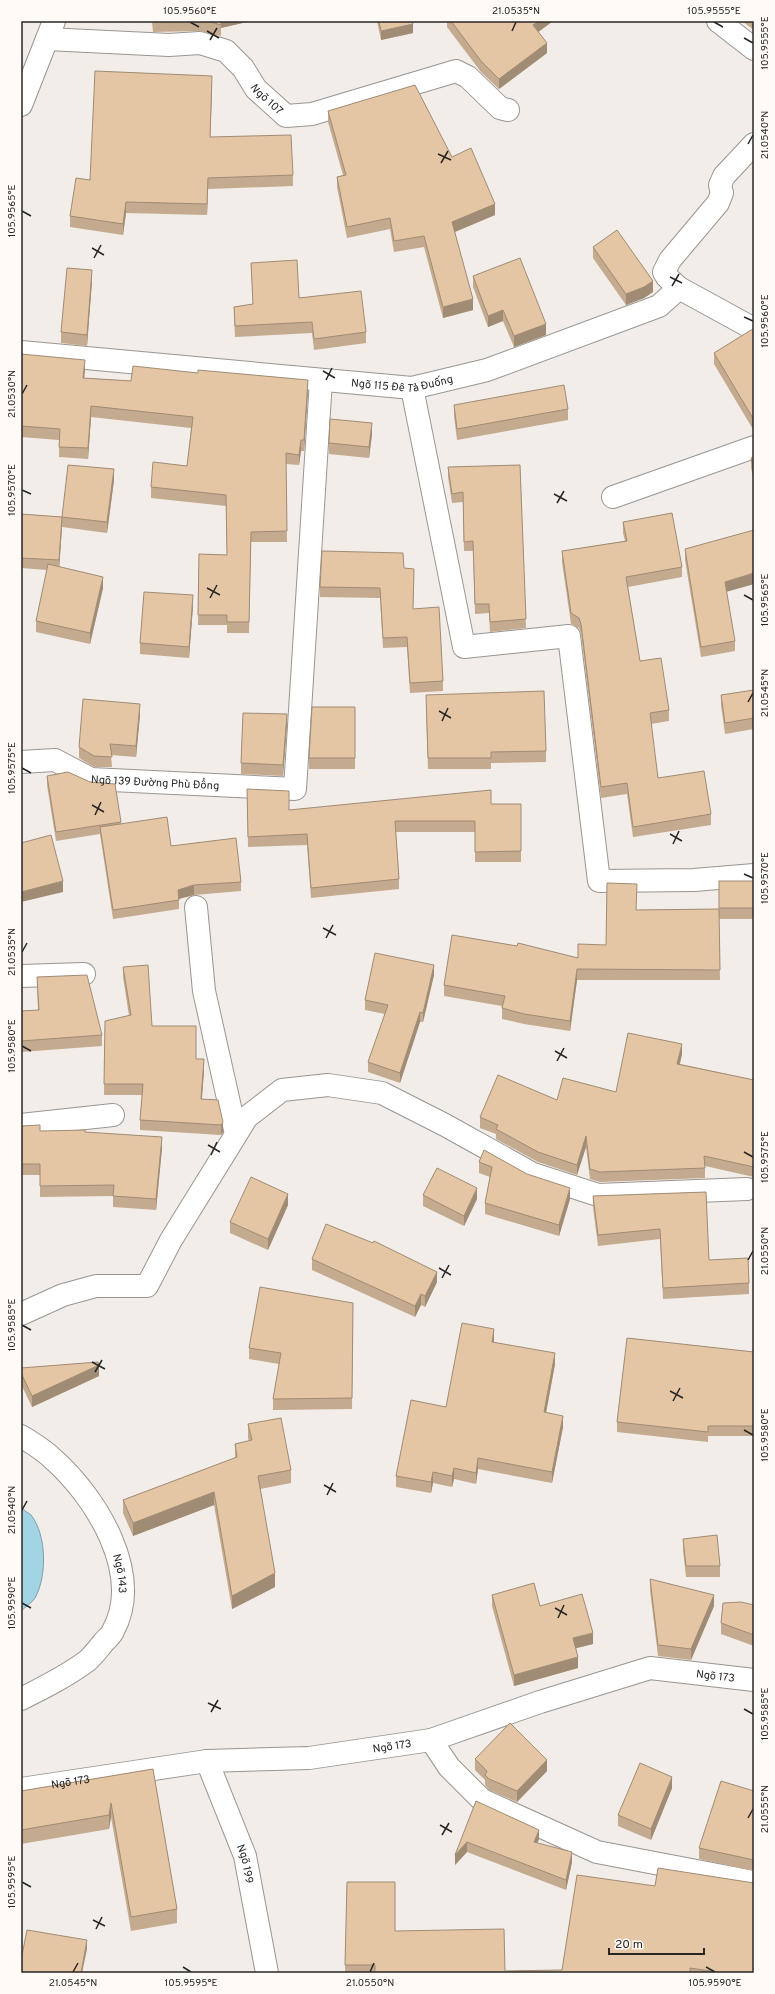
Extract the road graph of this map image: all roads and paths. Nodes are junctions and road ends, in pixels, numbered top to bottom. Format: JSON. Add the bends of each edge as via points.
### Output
{"nodes":[{"id":1,"x":718,"y":21,"type":"edge"},
{"id":2,"x":50,"y":30,"type":"edge"},
{"id":3,"x":754,"y":49,"type":"edge"},
{"id":4,"x":21,"y":105,"type":"edge"},
{"id":5,"x":508,"y":110,"type":"dead end"},
{"id":6,"x":754,"y":144,"type":"edge"},
{"id":7,"x":679,"y":288,"type":"junction"},
{"id":8,"x":754,"y":329,"type":"edge"},
{"id":9,"x":21,"y":352,"type":"edge"},
{"id":10,"x":321,"y":380,"type":"junction"},
{"id":11,"x":412,"y":388,"type":"junction"},
{"id":12,"x":754,"y":447,"type":"edge"},
{"id":13,"x":613,"y":497,"type":"dead end"},
{"id":14,"x":21,"y":762,"type":"edge"},
{"id":15,"x":754,"y":875,"type":"edge"},
{"id":16,"x":196,"y":908,"type":"dead end"},
{"id":17,"x":84,"y":974,"type":"edge"},
{"id":18,"x":21,"y":976,"type":"edge"},
{"id":19,"x":113,"y":1116,"type":"dead end"},
{"id":20,"x":21,"y":1125,"type":"edge"},
{"id":21,"x":236,"y":1134,"type":"junction"},
{"id":22,"x":747,"y":1189,"type":"dead end"},
{"id":23,"x":21,"y":1314,"type":"edge"},
{"id":24,"x":21,"y":1436,"type":"edge"},
{"id":25,"x":754,"y":1680,"type":"edge"},
{"id":26,"x":21,"y":1699,"type":"edge"},
{"id":27,"x":431,"y":1740,"type":"junction"},
{"id":28,"x":207,"y":1761,"type":"junction"},
{"id":29,"x":21,"y":1789,"type":"edge"},
{"id":30,"x":754,"y":1882,"type":"edge"},
{"id":31,"x":267,"y":1973,"type":"edge"}],
"edges":[{"from":1,"to":3,"type":"street"},
{"from":2,"to":4,"type":"street"},
{"from":2,"to":5,"type":"street","name":"Ngõ 107","via":[[169,45],[200,43],[226,51],[243,68],[256,89],[286,116],[312,114],[456,71],[468,77],[500,108]]},
{"from":6,"to":7,"type":"street","via":[[724,176],[718,202],[670,260],[664,272]]},
{"from":7,"to":8,"type":"street"},
{"from":7,"to":11,"type":"street","name":"Ngõ 115 Đê Tả Đuống","via":[[659,306],[487,370]]},
{"from":9,"to":10,"type":"street","name":"Ngõ 115 Đê Tả Đuống"},
{"from":10,"to":11,"type":"street","name":"Ngõ 115 Đê Tả Đuống"},
{"from":10,"to":14,"type":"street","name":"Ngõ 139 Đường Phù Đổng","via":[[295,789],[91,779],[55,760]]},
{"from":11,"to":15,"type":"street","via":[[464,647],[570,636],[599,881],[694,880]]},
{"from":12,"to":13,"type":"street"},
{"from":16,"to":21,"type":"street","via":[[204,991]]},
{"from":17,"to":18,"type":"street"},
{"from":19,"to":20,"type":"street"},
{"from":21,"to":22,"type":"street","via":[[247,1117],[282,1090],[328,1084],[382,1093],[533,1174],[598,1195]]},
{"from":21,"to":23,"type":"street","via":[[171,1240],[147,1286],[96,1286],[63,1295]]},
{"from":24,"to":26,"type":"street","name":"Ngõ 143","via":[[53,1458],[95,1509],[121,1565],[124,1600],[113,1632],[88,1660],[58,1680]]},
{"from":25,"to":27,"type":"street","name":"Ngõ 173","via":[[650,1668],[540,1702]]},
{"from":27,"to":28,"type":"street","name":"Ngõ 173","via":[[309,1758]]},
{"from":27,"to":30,"type":"street","via":[[449,1767],[482,1800],[597,1852]]},
{"from":28,"to":29,"type":"street","name":"Ngõ 173"},
{"from":28,"to":31,"type":"street","name":"Ngõ 199","via":[[245,1856]]}]}
